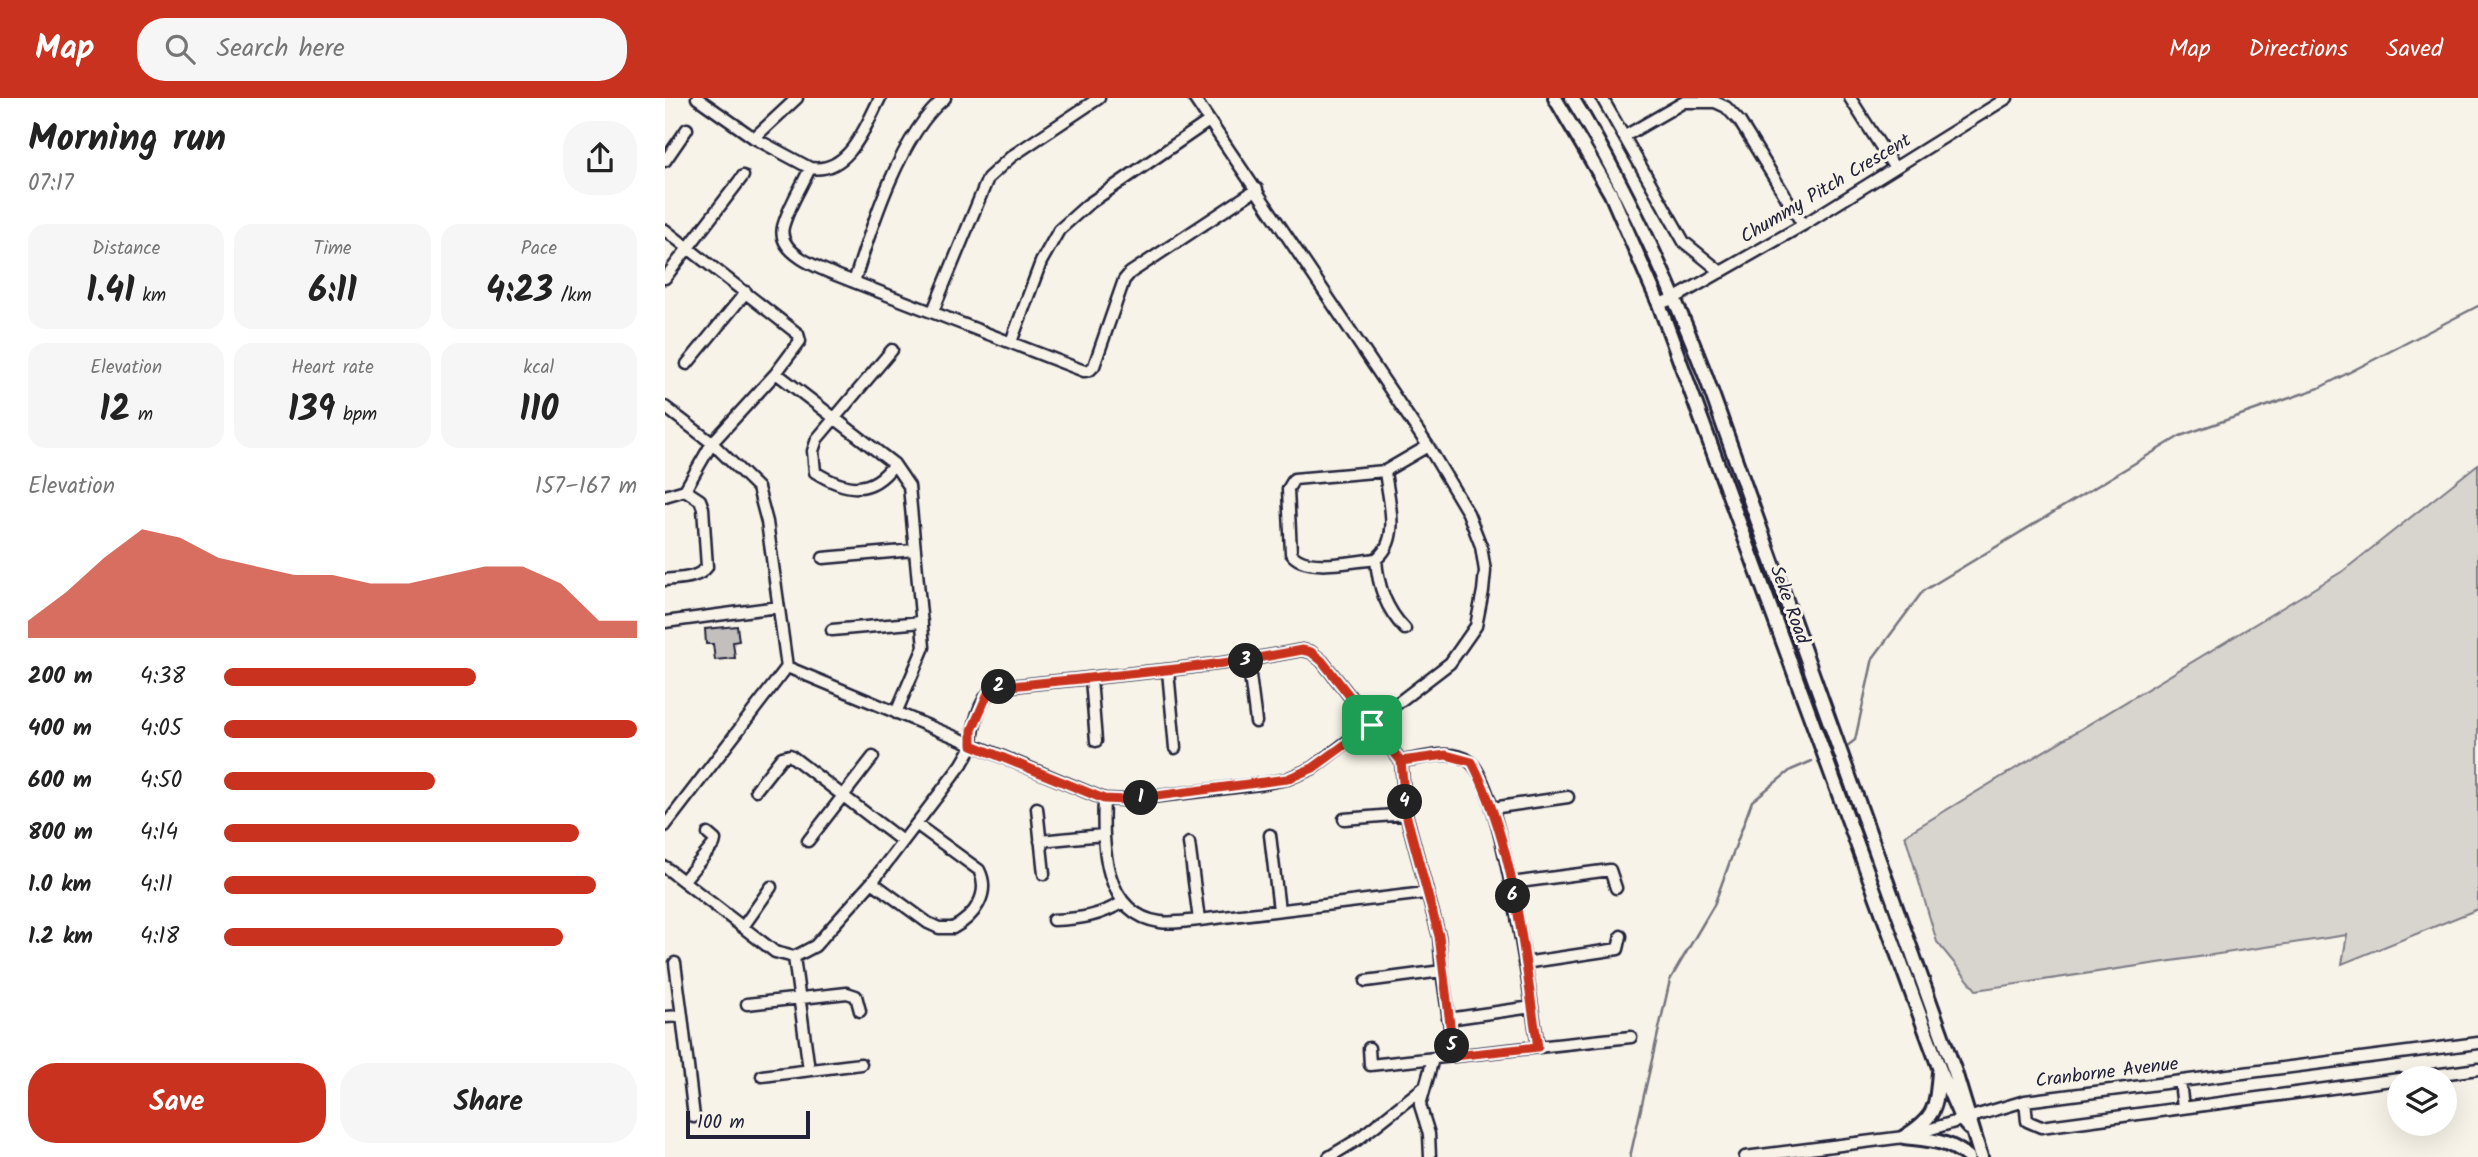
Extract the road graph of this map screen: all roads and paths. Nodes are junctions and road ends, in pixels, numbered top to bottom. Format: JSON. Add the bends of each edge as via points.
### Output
{"nodes":[{"id":1,"x":697,"y":98,"type":"edge"},
{"id":2,"x":797,"y":98,"type":"edge"},
{"id":3,"x":880,"y":98,"type":"edge"},
{"id":4,"x":945,"y":98,"type":"edge"},
{"id":5,"x":1099,"y":98,"type":"edge"},
{"id":6,"x":1194,"y":98,"type":"edge"},
{"id":7,"x":1555,"y":98,"type":"edge"},
{"id":8,"x":1572,"y":98,"type":"edge"},
{"id":9,"x":1602,"y":98,"type":"edge"},
{"id":10,"x":1850,"y":98,"type":"edge"},
{"id":11,"x":2007,"y":98,"type":"edge"},
{"id":12,"x":1209,"y":121,"type":"junction"},
{"id":13,"x":687,"y":129,"type":"dead end"},
{"id":14,"x":1625,"y":136,"type":"junction"},
{"id":15,"x":754,"y":138,"type":"junction"},
{"id":16,"x":665,"y":161,"type":"edge"},
{"id":17,"x":810,"y":167,"type":"junction"},
{"id":18,"x":1894,"y":167,"type":"junction"},
{"id":19,"x":743,"y":176,"type":"dead end"},
{"id":20,"x":1257,"y":189,"type":"junction"},
{"id":21,"x":1803,"y":225,"type":"junction"},
{"id":22,"x":665,"y":230,"type":"edge"},
{"id":23,"x":688,"y":248,"type":"junction"},
{"id":24,"x":1721,"y":272,"type":"junction"},
{"id":25,"x":665,"y":278,"type":"edge"},
{"id":26,"x":854,"y":282,"type":"junction"},
{"id":27,"x":746,"y":292,"type":"junction"},
{"id":28,"x":1675,"y":298,"type":"junction"},
{"id":29,"x":1660,"y":304,"type":"junction"},
{"id":30,"x":933,"y":311,"type":"junction"},
{"id":31,"x":1011,"y":342,"type":"junction"},
{"id":32,"x":892,"y":350,"type":"dead end"},
{"id":33,"x":687,"y":364,"type":"dead end"},
{"id":34,"x":776,"y":373,"type":"junction"},
{"id":35,"x":665,"y":407,"type":"edge"},
{"id":36,"x":835,"y":419,"type":"junction"},
{"id":37,"x":712,"y":443,"type":"junction"},
{"id":38,"x":1428,"y":446,"type":"junction"},
{"id":39,"x":894,"y":464,"type":"junction"},
{"id":40,"x":1385,"y":471,"type":"junction"},
{"id":41,"x":685,"y":491,"type":"junction"},
{"id":42,"x":665,"y":496,"type":"edge"},
{"id":43,"x":914,"y":550,"type":"junction"},
{"id":44,"x":823,"y":558,"type":"dead end"},
{"id":45,"x":1376,"y":559,"type":"junction"},
{"id":46,"x":665,"y":580,"type":"edge"},
{"id":47,"x":778,"y":607,"type":"junction"},
{"id":48,"x":665,"y":622,"type":"edge"},
{"id":49,"x":922,"y":622,"type":"junction"},
{"id":50,"x":1405,"y":629,"type":"dead end"},
{"id":51,"x":832,"y":630,"type":"dead end"},
{"id":52,"x":1248,"y":660,"type":"junction"},
{"id":53,"x":787,"y":667,"type":"junction"},
{"id":54,"x":1168,"y":670,"type":"junction"},
{"id":55,"x":1091,"y":679,"type":"junction"},
{"id":56,"x":896,"y":713,"type":"junction"},
{"id":57,"x":1256,"y":722,"type":"dead end"},
{"id":58,"x":1372,"y":725,"type":"junction"},
{"id":59,"x":1096,"y":741,"type":"dead end"},
{"id":60,"x":972,"y":745,"type":"junction"},
{"id":61,"x":1175,"y":748,"type":"dead end"},
{"id":62,"x":873,"y":757,"type":"dead end"},
{"id":63,"x":1401,"y":761,"type":"junction"},
{"id":64,"x":756,"y":790,"type":"dead end"},
{"id":65,"x":841,"y":797,"type":"junction"},
{"id":66,"x":1568,"y":797,"type":"dead end"},
{"id":67,"x":1104,"y":799,"type":"junction"},
{"id":68,"x":1037,"y":808,"type":"dead end"},
{"id":69,"x":1492,"y":808,"type":"junction"},
{"id":70,"x":1406,"y":814,"type":"junction"},
{"id":71,"x":1344,"y":819,"type":"dead end"},
{"id":72,"x":916,"y":824,"type":"junction"},
{"id":73,"x":665,"y":826,"type":"edge"},
{"id":74,"x":708,"y":834,"type":"dead end"},
{"id":75,"x":1104,"y":835,"type":"junction"},
{"id":76,"x":1270,"y":835,"type":"dead end"},
{"id":77,"x":808,"y":841,"type":"dead end"},
{"id":78,"x":902,"y":841,"type":"junction"},
{"id":79,"x":1040,"y":841,"type":"junction"},
{"id":80,"x":1189,"y":843,"type":"dead end"},
{"id":81,"x":665,"y":867,"type":"edge"},
{"id":82,"x":1044,"y":874,"type":"dead end"},
{"id":83,"x":684,"y":880,"type":"junction"},
{"id":84,"x":872,"y":882,"type":"junction"},
{"id":85,"x":1511,"y":883,"type":"junction"},
{"id":86,"x":771,"y":887,"type":"dead end"},
{"id":87,"x":1616,"y":888,"type":"dead end"},
{"id":88,"x":1426,"y":892,"type":"junction"},
{"id":89,"x":1123,"y":902,"type":"junction"},
{"id":90,"x":1279,"y":910,"type":"junction"},
{"id":91,"x":1199,"y":919,"type":"junction"},
{"id":92,"x":1053,"y":920,"type":"dead end"},
{"id":93,"x":743,"y":927,"type":"junction"},
{"id":94,"x":1621,"y":936,"type":"dead end"},
{"id":95,"x":794,"y":957,"type":"junction"},
{"id":96,"x":675,"y":963,"type":"dead end"},
{"id":97,"x":1524,"y":963,"type":"junction"},
{"id":98,"x":1443,"y":971,"type":"junction"},
{"id":99,"x":1366,"y":981,"type":"dead end"},
{"id":100,"x":800,"y":998,"type":"junction"},
{"id":101,"x":747,"y":1004,"type":"dead end"},
{"id":102,"x":1532,"y":1007,"type":"junction"},
{"id":103,"x":860,"y":1012,"type":"dead end"},
{"id":104,"x":682,"y":1016,"type":"junction"},
{"id":105,"x":665,"y":1017,"type":"edge"},
{"id":106,"x":1448,"y":1019,"type":"junction"},
{"id":107,"x":1631,"y":1037,"type":"dead end"},
{"id":108,"x":2478,"y":1043,"type":"edge"},
{"id":109,"x":1538,"y":1047,"type":"junction"},
{"id":110,"x":1369,"y":1048,"type":"dead end"},
{"id":111,"x":1454,"y":1056,"type":"junction"},
{"id":112,"x":1433,"y":1059,"type":"junction"},
{"id":113,"x":861,"y":1065,"type":"dead end"},
{"id":114,"x":2478,"y":1069,"type":"edge"},
{"id":115,"x":809,"y":1070,"type":"junction"},
{"id":116,"x":1940,"y":1070,"type":"junction"},
{"id":117,"x":2457,"y":1072,"type":"edge"},
{"id":118,"x":762,"y":1076,"type":"dead end"},
{"id":119,"x":2180,"y":1082,"type":"junction"},
{"id":120,"x":2387,"y":1082,"type":"edge"},
{"id":121,"x":1423,"y":1088,"type":"junction"},
{"id":122,"x":2025,"y":1101,"type":"junction"},
{"id":123,"x":2183,"y":1107,"type":"junction"},
{"id":124,"x":694,"y":1117,"type":"dead end"},
{"id":125,"x":1966,"y":1118,"type":"junction"},
{"id":126,"x":1904,"y":1138,"type":"junction"},
{"id":127,"x":1432,"y":1155,"type":"edge"},
{"id":128,"x":1329,"y":1157,"type":"edge"},
{"id":129,"x":1745,"y":1157,"type":"edge"},
{"id":130,"x":1968,"y":1157,"type":"edge"},
{"id":131,"x":1981,"y":1157,"type":"edge"}],
"edges":[{"from":1,"to":15,"type":"street"},
{"from":2,"to":15,"type":"street"},
{"from":3,"to":17,"type":"street","via":[[838,164]]},
{"from":4,"to":26,"type":"street","via":[[915,131],[901,156]]},
{"from":5,"to":30,"type":"street","via":[[1012,156],[988,178]]},
{"from":6,"to":12,"type":"street"},
{"from":7,"to":29,"type":"main road","name":"Seke Road","via":[[1611,194]]},
{"from":8,"to":28,"type":"main road","name":"Seke Road","via":[[1609,161]]},
{"from":9,"to":14,"type":"street"},
{"from":10,"to":18,"type":"street"},
{"from":11,"to":18,"type":"street","name":"Chummy Pitch Crescent"},
{"from":12,"to":20,"type":"street"},
{"from":12,"to":31,"type":"street","via":[[1087,205],[1059,230],[1045,252]]},
{"from":13,"to":16,"type":"street"},
{"from":14,"to":21,"type":"street","via":[[1684,102],[1715,102],[1740,122]]},
{"from":14,"to":24,"type":"street","via":[[1684,242]]},
{"from":15,"to":17,"type":"street"},
{"from":17,"to":26,"type":"street","via":[[783,228],[785,246],[794,255]]},
{"from":18,"to":21,"type":"street","name":"Chummy Pitch Crescent"},
{"from":19,"to":23,"type":"street"},
{"from":20,"to":31,"type":"street","via":[[1130,273],[1090,370]]},
{"from":20,"to":38,"type":"street"},
{"from":21,"to":24,"type":"street","name":"Chummy Pitch Crescent"},
{"from":22,"to":23,"type":"street"},
{"from":23,"to":25,"type":"street"},
{"from":23,"to":27,"type":"street"},
{"from":24,"to":28,"type":"street","name":"Chummy Pitch Crescent"},
{"from":26,"to":30,"type":"street"},
{"from":27,"to":33,"type":"street"},
{"from":27,"to":34,"type":"street","via":[[800,337]]},
{"from":28,"to":29,"type":"street","name":"Chummy Pitch Crescent"},
{"from":28,"to":125,"type":"main road","name":"Seke Road"},
{"from":29,"to":116,"type":"main road","name":"Seke Road"},
{"from":30,"to":31,"type":"street"},
{"from":32,"to":36,"type":"street"},
{"from":34,"to":36,"type":"street"},
{"from":34,"to":37,"type":"street"},
{"from":35,"to":37,"type":"street"},
{"from":36,"to":39,"type":"street"},
{"from":36,"to":39,"type":"street","via":[[814,445],[818,474],[850,488],[884,479]]},
{"from":37,"to":41,"type":"street"},
{"from":37,"to":47,"type":"street","via":[[758,488]]},
{"from":38,"to":40,"type":"street"},
{"from":38,"to":58,"type":"street","via":[[1477,532],[1485,571],[1483,592],[1476,626],[1450,663]]},
{"from":39,"to":43,"type":"street","via":[[909,486]]},
{"from":40,"to":45,"type":"street","via":[[1392,533],[1389,545]]},
{"from":40,"to":45,"type":"street","via":[[1300,477],[1288,489],[1295,559],[1309,565]]},
{"from":41,"to":42,"type":"street"},
{"from":41,"to":46,"type":"street","via":[[700,500],[703,509],[707,567],[695,576]]},
{"from":43,"to":44,"type":"street"},
{"from":43,"to":49,"type":"street"},
{"from":45,"to":50,"type":"street","via":[[1389,612]]},
{"from":47,"to":48,"type":"street"},
{"from":47,"to":53,"type":"street"},
{"from":49,"to":51,"type":"street"},
{"from":49,"to":56,"type":"street","via":[[922,657]]},
{"from":52,"to":54,"type":"street"},
{"from":52,"to":57,"type":"street"},
{"from":52,"to":58,"type":"street","via":[[1311,652]]},
{"from":53,"to":56,"type":"street"},
{"from":53,"to":73,"type":"street"},
{"from":54,"to":55,"type":"street"},
{"from":54,"to":61,"type":"street"},
{"from":55,"to":59,"type":"street"},
{"from":55,"to":60,"type":"street","via":[[993,688],[972,730]]},
{"from":56,"to":60,"type":"street"},
{"from":58,"to":63,"type":"street"},
{"from":58,"to":67,"type":"street","via":[[1313,768],[1287,779]]},
{"from":60,"to":67,"type":"street"},
{"from":60,"to":72,"type":"street"},
{"from":62,"to":65,"type":"street"},
{"from":63,"to":69,"type":"street","via":[[1446,755],[1472,762]]},
{"from":63,"to":70,"type":"street"},
{"from":64,"to":65,"type":"street","via":[[782,757],[790,755]]},
{"from":65,"to":77,"type":"street"},
{"from":65,"to":78,"type":"street"},
{"from":66,"to":69,"type":"street"},
{"from":67,"to":75,"type":"street"},
{"from":68,"to":79,"type":"street"},
{"from":69,"to":85,"type":"street"},
{"from":70,"to":71,"type":"street"},
{"from":70,"to":88,"type":"street"},
{"from":72,"to":78,"type":"street"},
{"from":72,"to":84,"type":"street","via":[[979,870],[983,890],[977,908],[953,928],[939,928]]},
{"from":74,"to":83,"type":"street","via":[[714,844]]},
{"from":75,"to":79,"type":"street"},
{"from":75,"to":89,"type":"street","via":[[1111,881]]},
{"from":76,"to":90,"type":"street"},
{"from":78,"to":84,"type":"street"},
{"from":79,"to":82,"type":"street"},
{"from":80,"to":91,"type":"street"},
{"from":81,"to":83,"type":"street"},
{"from":83,"to":93,"type":"street"},
{"from":84,"to":95,"type":"street","via":[[815,946]]},
{"from":85,"to":87,"type":"street","via":[[1610,870]]},
{"from":85,"to":97,"type":"street"},
{"from":86,"to":93,"type":"street"},
{"from":88,"to":90,"type":"street"},
{"from":88,"to":98,"type":"street"},
{"from":89,"to":91,"type":"street","via":[[1162,923]]},
{"from":89,"to":92,"type":"street","via":[[1088,919]]},
{"from":90,"to":91,"type":"street"},
{"from":93,"to":95,"type":"street","via":[[775,952]]},
{"from":94,"to":97,"type":"street","via":[[1618,948]]},
{"from":95,"to":100,"type":"street"},
{"from":96,"to":104,"type":"street"},
{"from":97,"to":102,"type":"street"},
{"from":98,"to":99,"type":"street"},
{"from":98,"to":106,"type":"street"},
{"from":100,"to":101,"type":"street"},
{"from":100,"to":103,"type":"street","via":[[852,994]]},
{"from":100,"to":115,"type":"street"},
{"from":102,"to":106,"type":"street"},
{"from":102,"to":109,"type":"street"},
{"from":104,"to":105,"type":"street"},
{"from":104,"to":124,"type":"street"},
{"from":106,"to":111,"type":"street"},
{"from":107,"to":109,"type":"street"},
{"from":108,"to":119,"type":"street","name":"Cranborne Avenue"},
{"from":109,"to":111,"type":"street"},
{"from":110,"to":112,"type":"street","via":[[1370,1065]]},
{"from":111,"to":112,"type":"street"},
{"from":112,"to":121,"type":"street"},
{"from":113,"to":115,"type":"street"},
{"from":114,"to":117,"type":"street"},
{"from":115,"to":118,"type":"street"},
{"from":116,"to":125,"type":"main road","name":"Seke Road"},
{"from":116,"to":126,"type":"main road","via":[[1933,1114]]},
{"from":119,"to":122,"type":"street","name":"Cranborne Avenue"},
{"from":119,"to":123,"type":"street"},
{"from":120,"to":123,"type":"street"},
{"from":121,"to":127,"type":"street","via":[[1420,1105]]},
{"from":121,"to":128,"type":"street"},
{"from":122,"to":123,"type":"street","via":[[2027,1121],[2041,1127]]},
{"from":122,"to":125,"type":"street","name":"Cranborne Avenue"},
{"from":125,"to":126,"type":"street","name":"Cranborne Avenue"},
{"from":125,"to":131,"type":"main road","name":"Seke Road"},
{"from":126,"to":129,"type":"street","name":"Cranborne Avenue"},
{"from":126,"to":130,"type":"main road","via":[[1943,1141]]}]}
